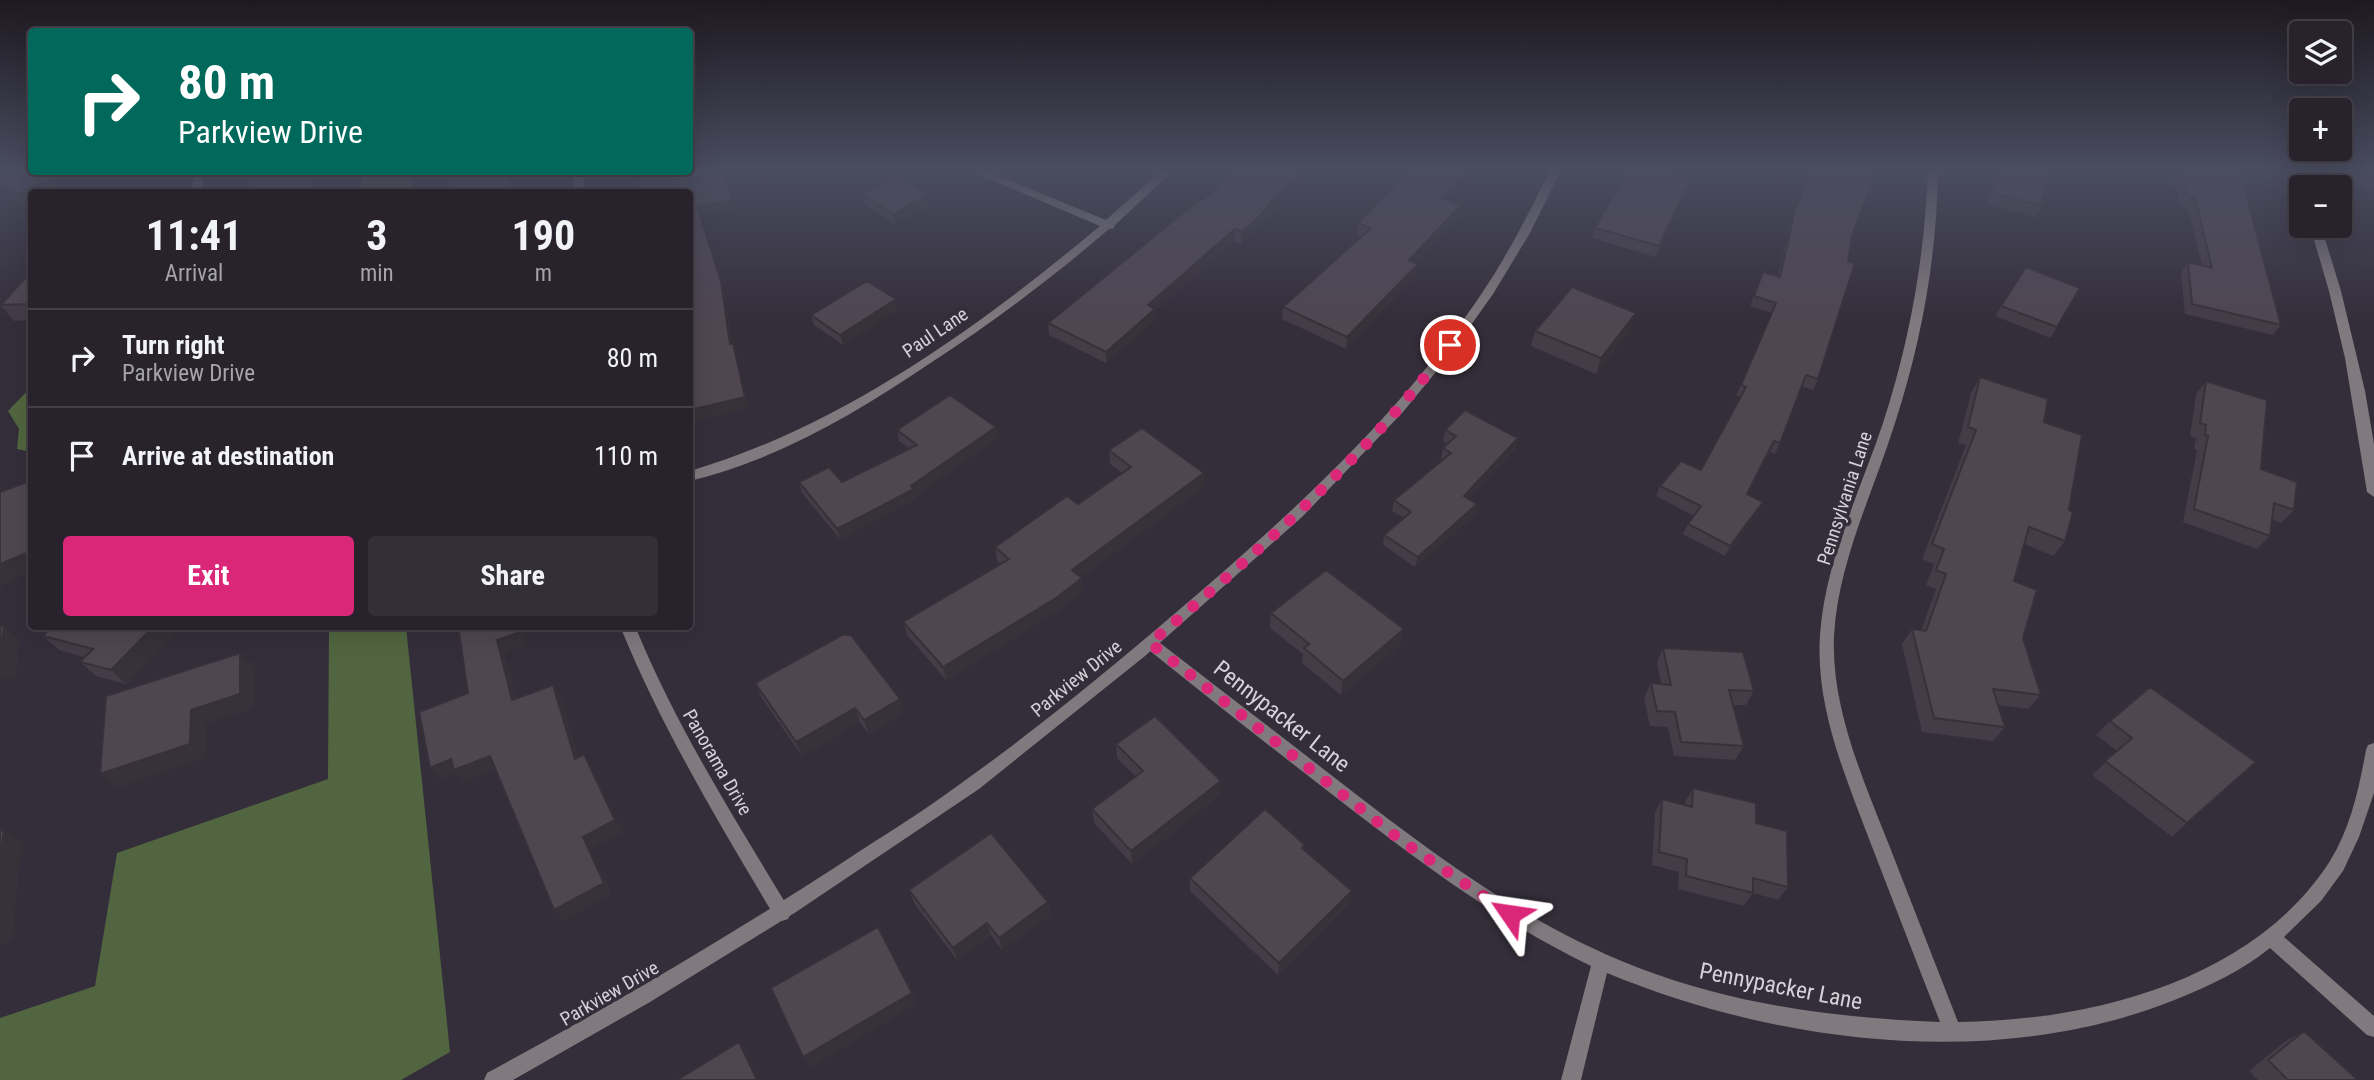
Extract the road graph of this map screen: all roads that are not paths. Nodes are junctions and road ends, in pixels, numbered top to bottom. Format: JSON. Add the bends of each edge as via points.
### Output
{"nodes":[{"id":1,"x":1091,"y":218,"type":"edge"},
{"id":2,"x":1118,"y":218,"type":"edge"},
{"id":3,"x":1533,"y":218,"type":"edge"},
{"id":4,"x":1931,"y":218,"type":"edge"},
{"id":5,"x":1110,"y":226,"type":"junction"},
{"id":6,"x":2319,"y":238,"type":"edge"},
{"id":7,"x":693,"y":475,"type":"edge"},
{"id":8,"x":2374,"y":492,"type":"edge"},
{"id":9,"x":628,"y":630,"type":"edge"},
{"id":10,"x":1150,"y":643,"type":"junction"},
{"id":11,"x":2374,"y":750,"type":"edge"},
{"id":12,"x":782,"y":913,"type":"junction"},
{"id":13,"x":2272,"y":938,"type":"junction"},
{"id":14,"x":1601,"y":962,"type":"junction"},
{"id":15,"x":2374,"y":1028,"type":"edge"},
{"id":16,"x":1953,"y":1033,"type":"junction"},
{"id":17,"x":494,"y":1080,"type":"edge"},
{"id":18,"x":1571,"y":1080,"type":"edge"}],
"edges":[{"from":1,"to":5,"type":"street"},
{"from":2,"to":5,"type":"street","name":"Paul Lane"},
{"from":3,"to":10,"type":"street","name":"Parkview Drive","via":[[1493,287],[1362,450],[1268,542]]},
{"from":4,"to":16,"type":"street","name":"Pennsylvania Lane","via":[[1920,310],[1889,423],[1849,534],[1827,636],[1830,679],[1847,750]]},
{"from":5,"to":7,"type":"street","name":"Paul Lane","via":[[1000,312],[858,407],[784,445]]},
{"from":6,"to":8,"type":"street","via":[[2364,406]]},
{"from":9,"to":12,"type":"street","name":"Panorama Drive","via":[[676,734]]},
{"from":10,"to":12,"type":"street","name":"Parkview Drive","via":[[984,777]]},
{"from":10,"to":14,"type":"street","name":"Pennypacker Lane","via":[[1437,866],[1510,914]]},
{"from":11,"to":13,"type":"street","name":"Pennypacker Lane","via":[[2360,817],[2337,867],[2300,914]]},
{"from":12,"to":17,"type":"street","name":"Parkview Drive"},
{"from":13,"to":15,"type":"street"},
{"from":13,"to":16,"type":"street","name":"Pennypacker Lane","via":[[2214,973],[2140,1004],[2050,1026]]},
{"from":14,"to":16,"type":"street","name":"Pennypacker Lane","via":[[1742,1008],[1825,1023]]},
{"from":14,"to":18,"type":"street"}]}
